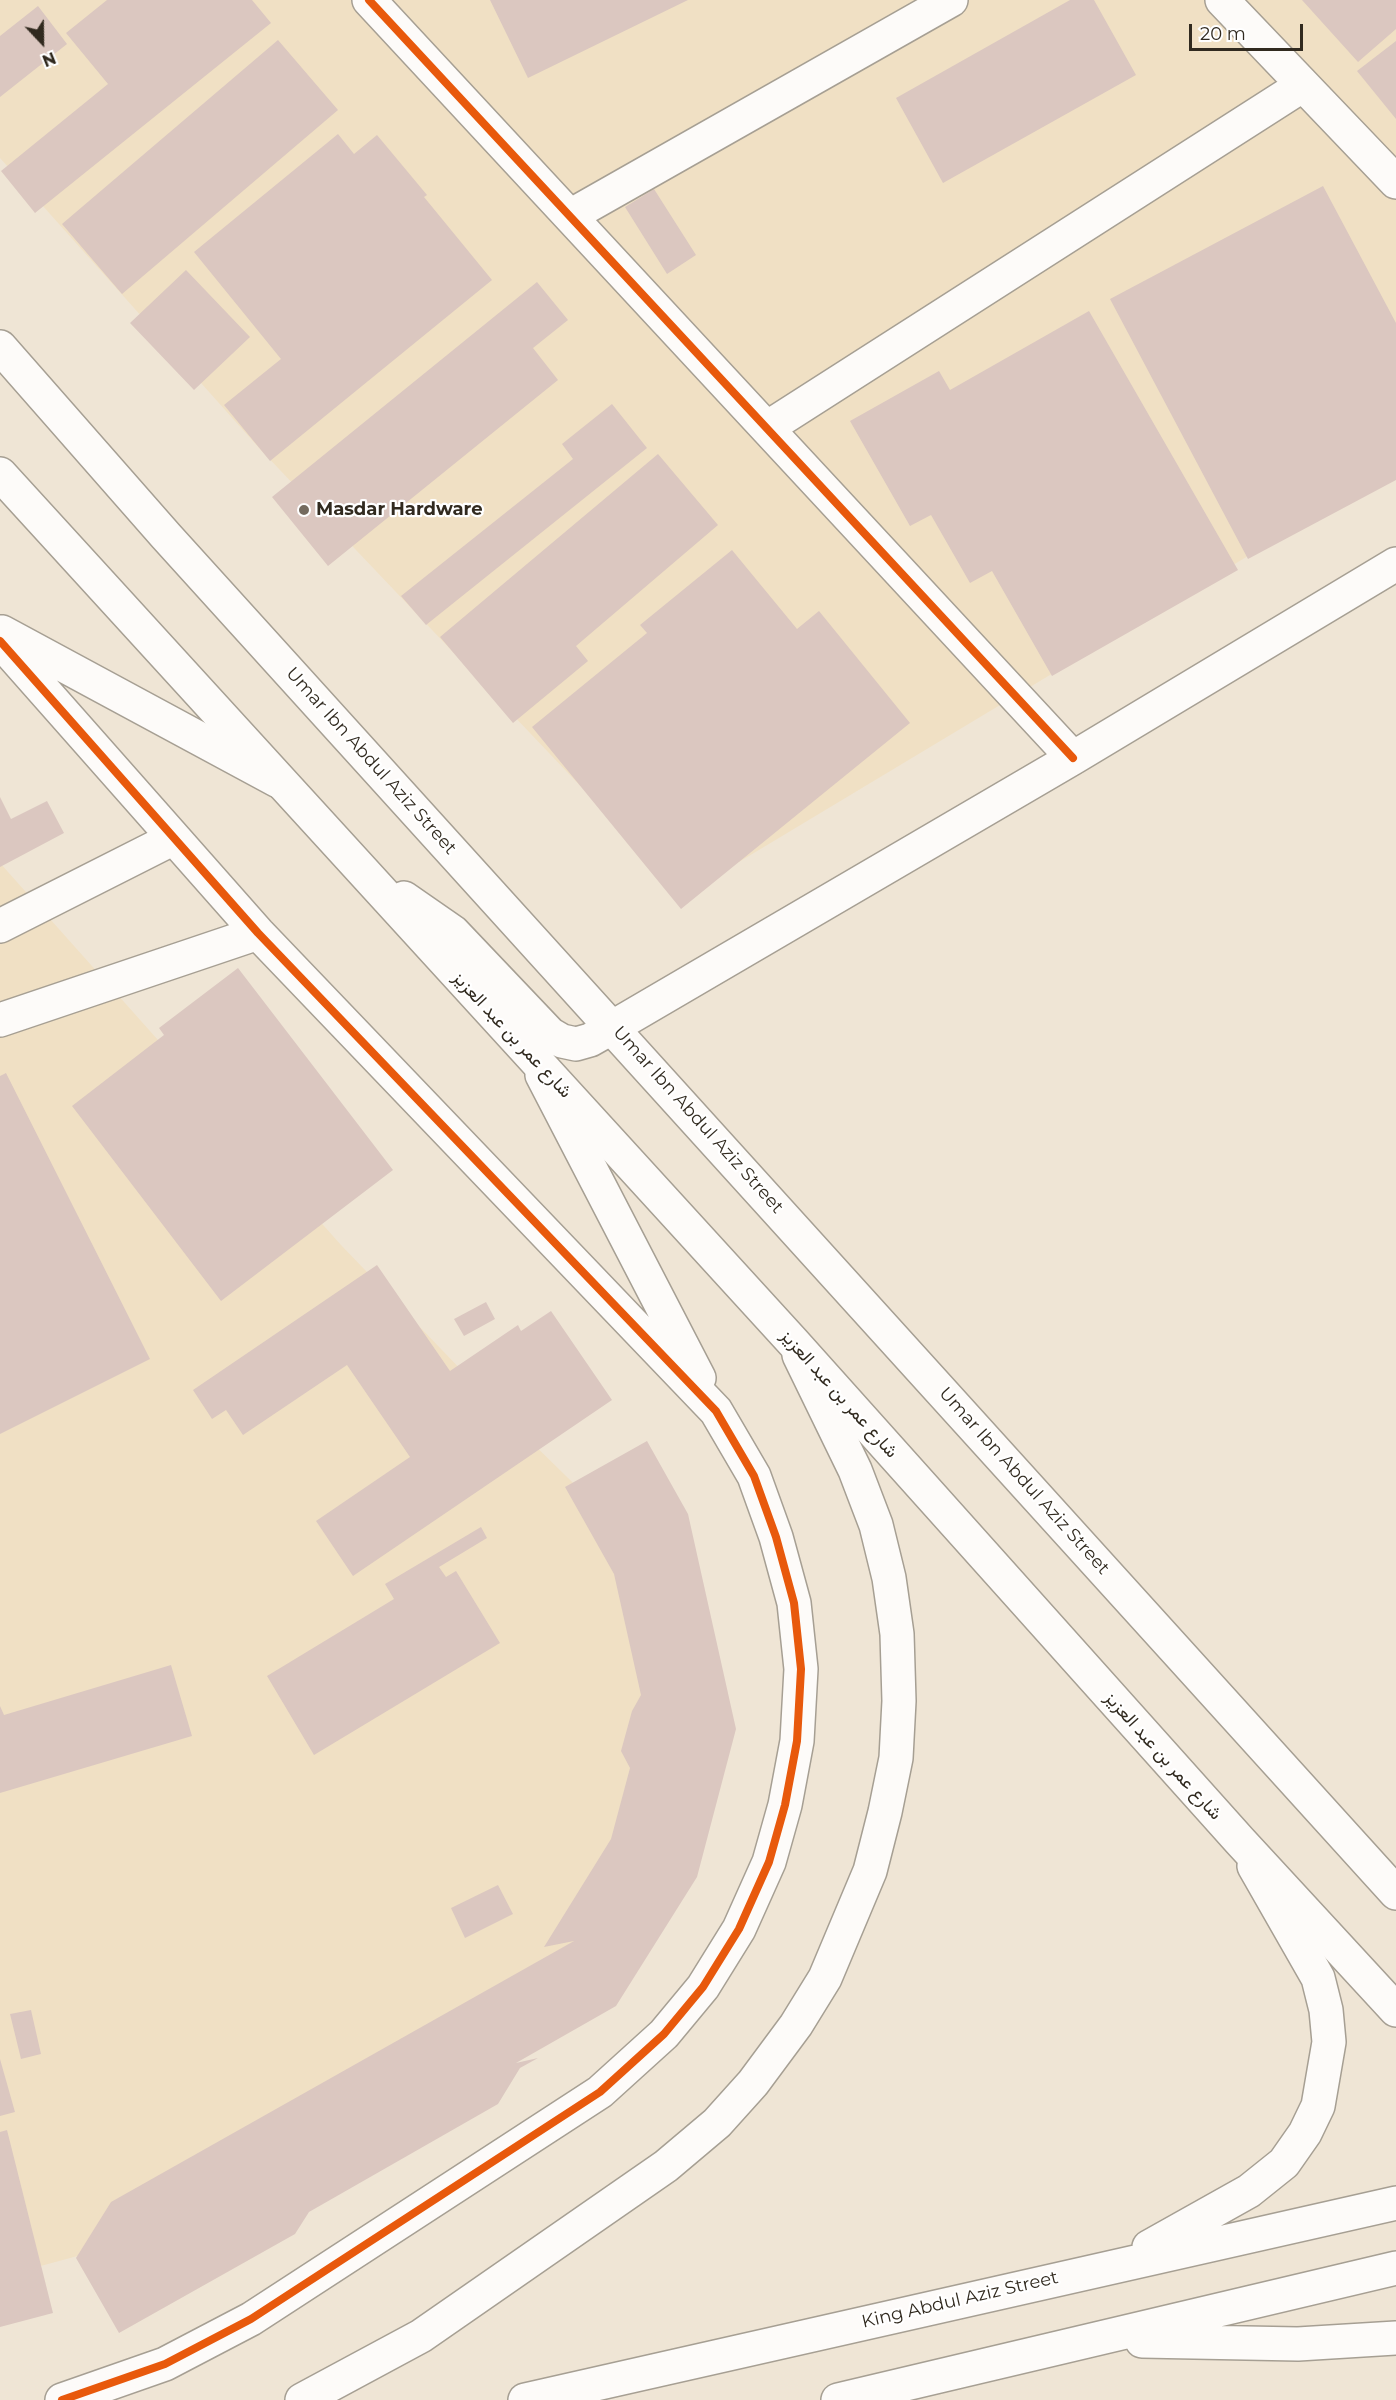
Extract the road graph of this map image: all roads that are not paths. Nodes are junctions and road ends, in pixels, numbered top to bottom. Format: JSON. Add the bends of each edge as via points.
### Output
{"nodes":[{"id":1,"x":369,"y":0,"type":"edge"},
{"id":2,"x":951,"y":0,"type":"edge"},
{"id":3,"x":1222,"y":0,"type":"edge"},
{"id":4,"x":1303,"y":85,"type":"junction"},
{"id":5,"x":1396,"y":182,"type":"edge"},
{"id":6,"x":570,"y":216,"type":"junction"},
{"id":7,"x":0,"y":347,"type":"edge"},
{"id":8,"x":767,"y":428,"type":"junction"},
{"id":9,"x":0,"y":474,"type":"edge"},
{"id":10,"x":1396,"y":564,"type":"edge"},
{"id":11,"x":0,"y":631,"type":"edge"},
{"id":12,"x":0,"y":641,"type":"edge"},
{"id":13,"x":1073,"y":758,"type":"junction"},
{"id":14,"x":278,"y":781,"type":"junction"},
{"id":15,"x":172,"y":839,"type":"junction"},
{"id":16,"x":357,"y":867,"type":"junction"},
{"id":17,"x":0,"y":926,"type":"edge"},
{"id":18,"x":258,"y":933,"type":"junction"},
{"id":19,"x":0,"y":1020,"type":"edge"},
{"id":20,"x":613,"y":1027,"type":"junction"},
{"id":21,"x":535,"y":1060,"type":"junction"},
{"id":22,"x":793,"y":1342,"type":"junction"},
{"id":23,"x":716,"y":1411,"type":"junction"},
{"id":24,"x":1240,"y":1841,"type":"junction"},
{"id":25,"x":1357,"y":1850,"type":"junction"},
{"id":26,"x":1396,"y":1878,"type":"edge"},
{"id":27,"x":1396,"y":1893,"type":"edge"},
{"id":28,"x":1396,"y":2010,"type":"edge"},
{"id":29,"x":1396,"y":2203,"type":"edge"},
{"id":30,"x":1117,"y":2264,"type":"junction"},
{"id":31,"x":1396,"y":2268,"type":"edge"},
{"id":32,"x":1396,"y":2338,"type":"edge"},
{"id":33,"x":1095,"y":2340,"type":"junction"},
{"id":34,"x":62,"y":2400,"type":"edge"},
{"id":35,"x":302,"y":2400,"type":"edge"},
{"id":36,"x":525,"y":2400,"type":"edge"},
{"id":37,"x":838,"y":2400,"type":"edge"}],
"edges":[{"from":1,"to":6,"type":"street"},
{"from":2,"to":6,"type":"street"},
{"from":3,"to":4,"type":"street"},
{"from":4,"to":5,"type":"street"},
{"from":4,"to":8,"type":"street"},
{"from":6,"to":8,"type":"street"},
{"from":7,"to":20,"type":"street","name":"Umar Ibn Abdul Aziz Street","via":[[166,536]]},
{"from":8,"to":13,"type":"street"},
{"from":9,"to":14,"type":"street"},
{"from":10,"to":13,"type":"street"},
{"from":11,"to":14,"type":"street"},
{"from":12,"to":15,"type":"street"},
{"from":13,"to":20,"type":"street"},
{"from":14,"to":16,"type":"street","name":"شارع عمر بن عبد العزيز"},
{"from":15,"to":17,"type":"street"},
{"from":15,"to":18,"type":"street"},
{"from":16,"to":20,"type":"street","via":[[453,932],[556,1038],[576,1044]]},
{"from":16,"to":21,"type":"street","name":"شارع عمر بن عبد العزيز"},
{"from":18,"to":19,"type":"street"},
{"from":18,"to":23,"type":"street"},
{"from":20,"to":25,"type":"street","name":"Umar Ibn Abdul Aziz Street"},
{"from":21,"to":22,"type":"street","name":"شارع عمر بن عبد العزيز"},
{"from":21,"to":23,"type":"street"},
{"from":22,"to":24,"type":"street","name":"شارع عمر بن عبد العزيز"},
{"from":22,"to":35,"type":"street","via":[[855,1470],[876,1525],[897,1634],[896,1758],[870,1871],[825,1978],[753,2083],[717,2123],[666,2166],[421,2336]]},
{"from":23,"to":34,"type":"street","via":[[754,1476],[776,1537],[794,1603],[801,1669],[798,1741],[769,1862],[739,1929],[703,1987],[664,2034],[600,2092],[261,2312],[165,2364]]},
{"from":24,"to":28,"type":"street","name":"شارع عمر بن عبد العزيز"},
{"from":24,"to":30,"type":"street","via":[[1318,1978],[1329,2042],[1318,2106],[1284,2163],[1250,2191]]},
{"from":25,"to":26,"type":"street"},
{"from":25,"to":27,"type":"street","name":"Umar Ibn Abdul Aziz Street"},
{"from":29,"to":30,"type":"street","name":"King Abdul Aziz Street"},
{"from":30,"to":36,"type":"street","name":"King Abdul Aziz Street"},
{"from":31,"to":33,"type":"street"},
{"from":32,"to":33,"type":"street","via":[[1298,2343]]},
{"from":33,"to":37,"type":"street"}]}
